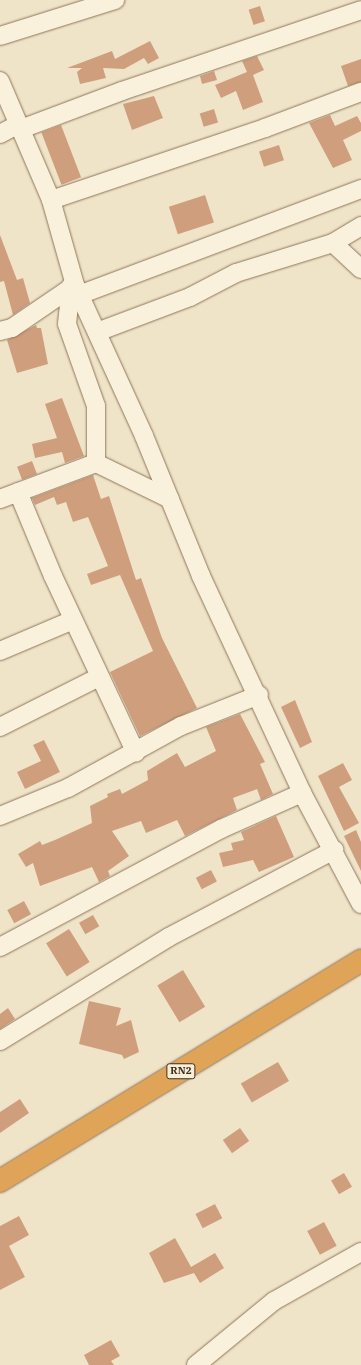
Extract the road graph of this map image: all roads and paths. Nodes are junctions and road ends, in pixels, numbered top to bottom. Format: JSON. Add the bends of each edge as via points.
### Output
{"nodes":[{"id":1,"x":115,"y":0,"type":"edge"},
{"id":2,"x":361,"y":10,"type":"edge"},
{"id":3,"x":0,"y":36,"type":"edge"},
{"id":4,"x":0,"y":81,"type":"edge"},
{"id":5,"x":361,"y":92,"type":"edge"},
{"id":6,"x":20,"y":127,"type":"junction"},
{"id":7,"x":0,"y":134,"type":"edge"},
{"id":8,"x":361,"y":189,"type":"edge"},
{"id":9,"x":51,"y":200,"type":"junction"},
{"id":10,"x":361,"y":226,"type":"edge"},
{"id":11,"x":333,"y":243,"type":"junction"},
{"id":12,"x":361,"y":269,"type":"edge"},
{"id":13,"x":75,"y":289,"type":"junction"},
{"id":14,"x":0,"y":331,"type":"edge"},
{"id":15,"x":97,"y":332,"type":"junction"},
{"id":16,"x":96,"y":463,"type":"junction"},
{"id":17,"x":18,"y":492,"type":"junction"},
{"id":18,"x":0,"y":499,"type":"edge"},
{"id":19,"x":170,"y":499,"type":"junction"},
{"id":20,"x":73,"y":620,"type":"junction"},
{"id":21,"x":0,"y":651,"type":"edge"},
{"id":22,"x":99,"y":677,"type":"junction"},
{"id":23,"x":259,"y":695,"type":"junction"},
{"id":24,"x":0,"y":727,"type":"edge"},
{"id":25,"x":136,"y":753,"type":"junction"},
{"id":26,"x":302,"y":792,"type":"junction"},
{"id":27,"x":0,"y":816,"type":"edge"},
{"id":28,"x":334,"y":850,"type":"junction"},
{"id":29,"x":361,"y":904,"type":"edge"},
{"id":30,"x":0,"y":947,"type":"edge"},
{"id":31,"x":361,"y":961,"type":"edge"},
{"id":32,"x":0,"y":1041,"type":"edge"},
{"id":33,"x":0,"y":1180,"type":"edge"},
{"id":34,"x":361,"y":1252,"type":"edge"},
{"id":35,"x":196,"y":1365,"type":"edge"}],
"edges":[{"from":1,"to":3,"type":"street"},
{"from":2,"to":6,"type":"street"},
{"from":4,"to":6,"type":"street"},
{"from":5,"to":9,"type":"street","via":[[265,128]]},
{"from":6,"to":7,"type":"street"},
{"from":6,"to":9,"type":"street"},
{"from":8,"to":13,"type":"street"},
{"from":9,"to":13,"type":"street"},
{"from":10,"to":11,"type":"street"},
{"from":11,"to":12,"type":"street"},
{"from":11,"to":15,"type":"street","via":[[236,273],[190,297]]},
{"from":13,"to":14,"type":"street","via":[[12,328]]},
{"from":13,"to":15,"type":"street"},
{"from":13,"to":16,"type":"street","via":[[67,324],[96,406]]},
{"from":15,"to":19,"type":"street"},
{"from":16,"to":17,"type":"street"},
{"from":16,"to":19,"type":"street"},
{"from":17,"to":18,"type":"street"},
{"from":17,"to":20,"type":"street"},
{"from":19,"to":23,"type":"street","via":[[226,631]]},
{"from":20,"to":21,"type":"street"},
{"from":20,"to":22,"type":"street"},
{"from":22,"to":24,"type":"street"},
{"from":22,"to":25,"type":"street"},
{"from":23,"to":25,"type":"street","via":[[181,726]]},
{"from":23,"to":26,"type":"street"},
{"from":25,"to":27,"type":"street","via":[[68,788]]},
{"from":26,"to":28,"type":"street"},
{"from":26,"to":30,"type":"street","via":[[221,829]]},
{"from":28,"to":29,"type":"street"},
{"from":28,"to":32,"type":"street","via":[[168,937]]},
{"from":31,"to":33,"type":"highway","number":"RN2"},
{"from":34,"to":35,"type":"street","via":[[274,1301]]}]}
